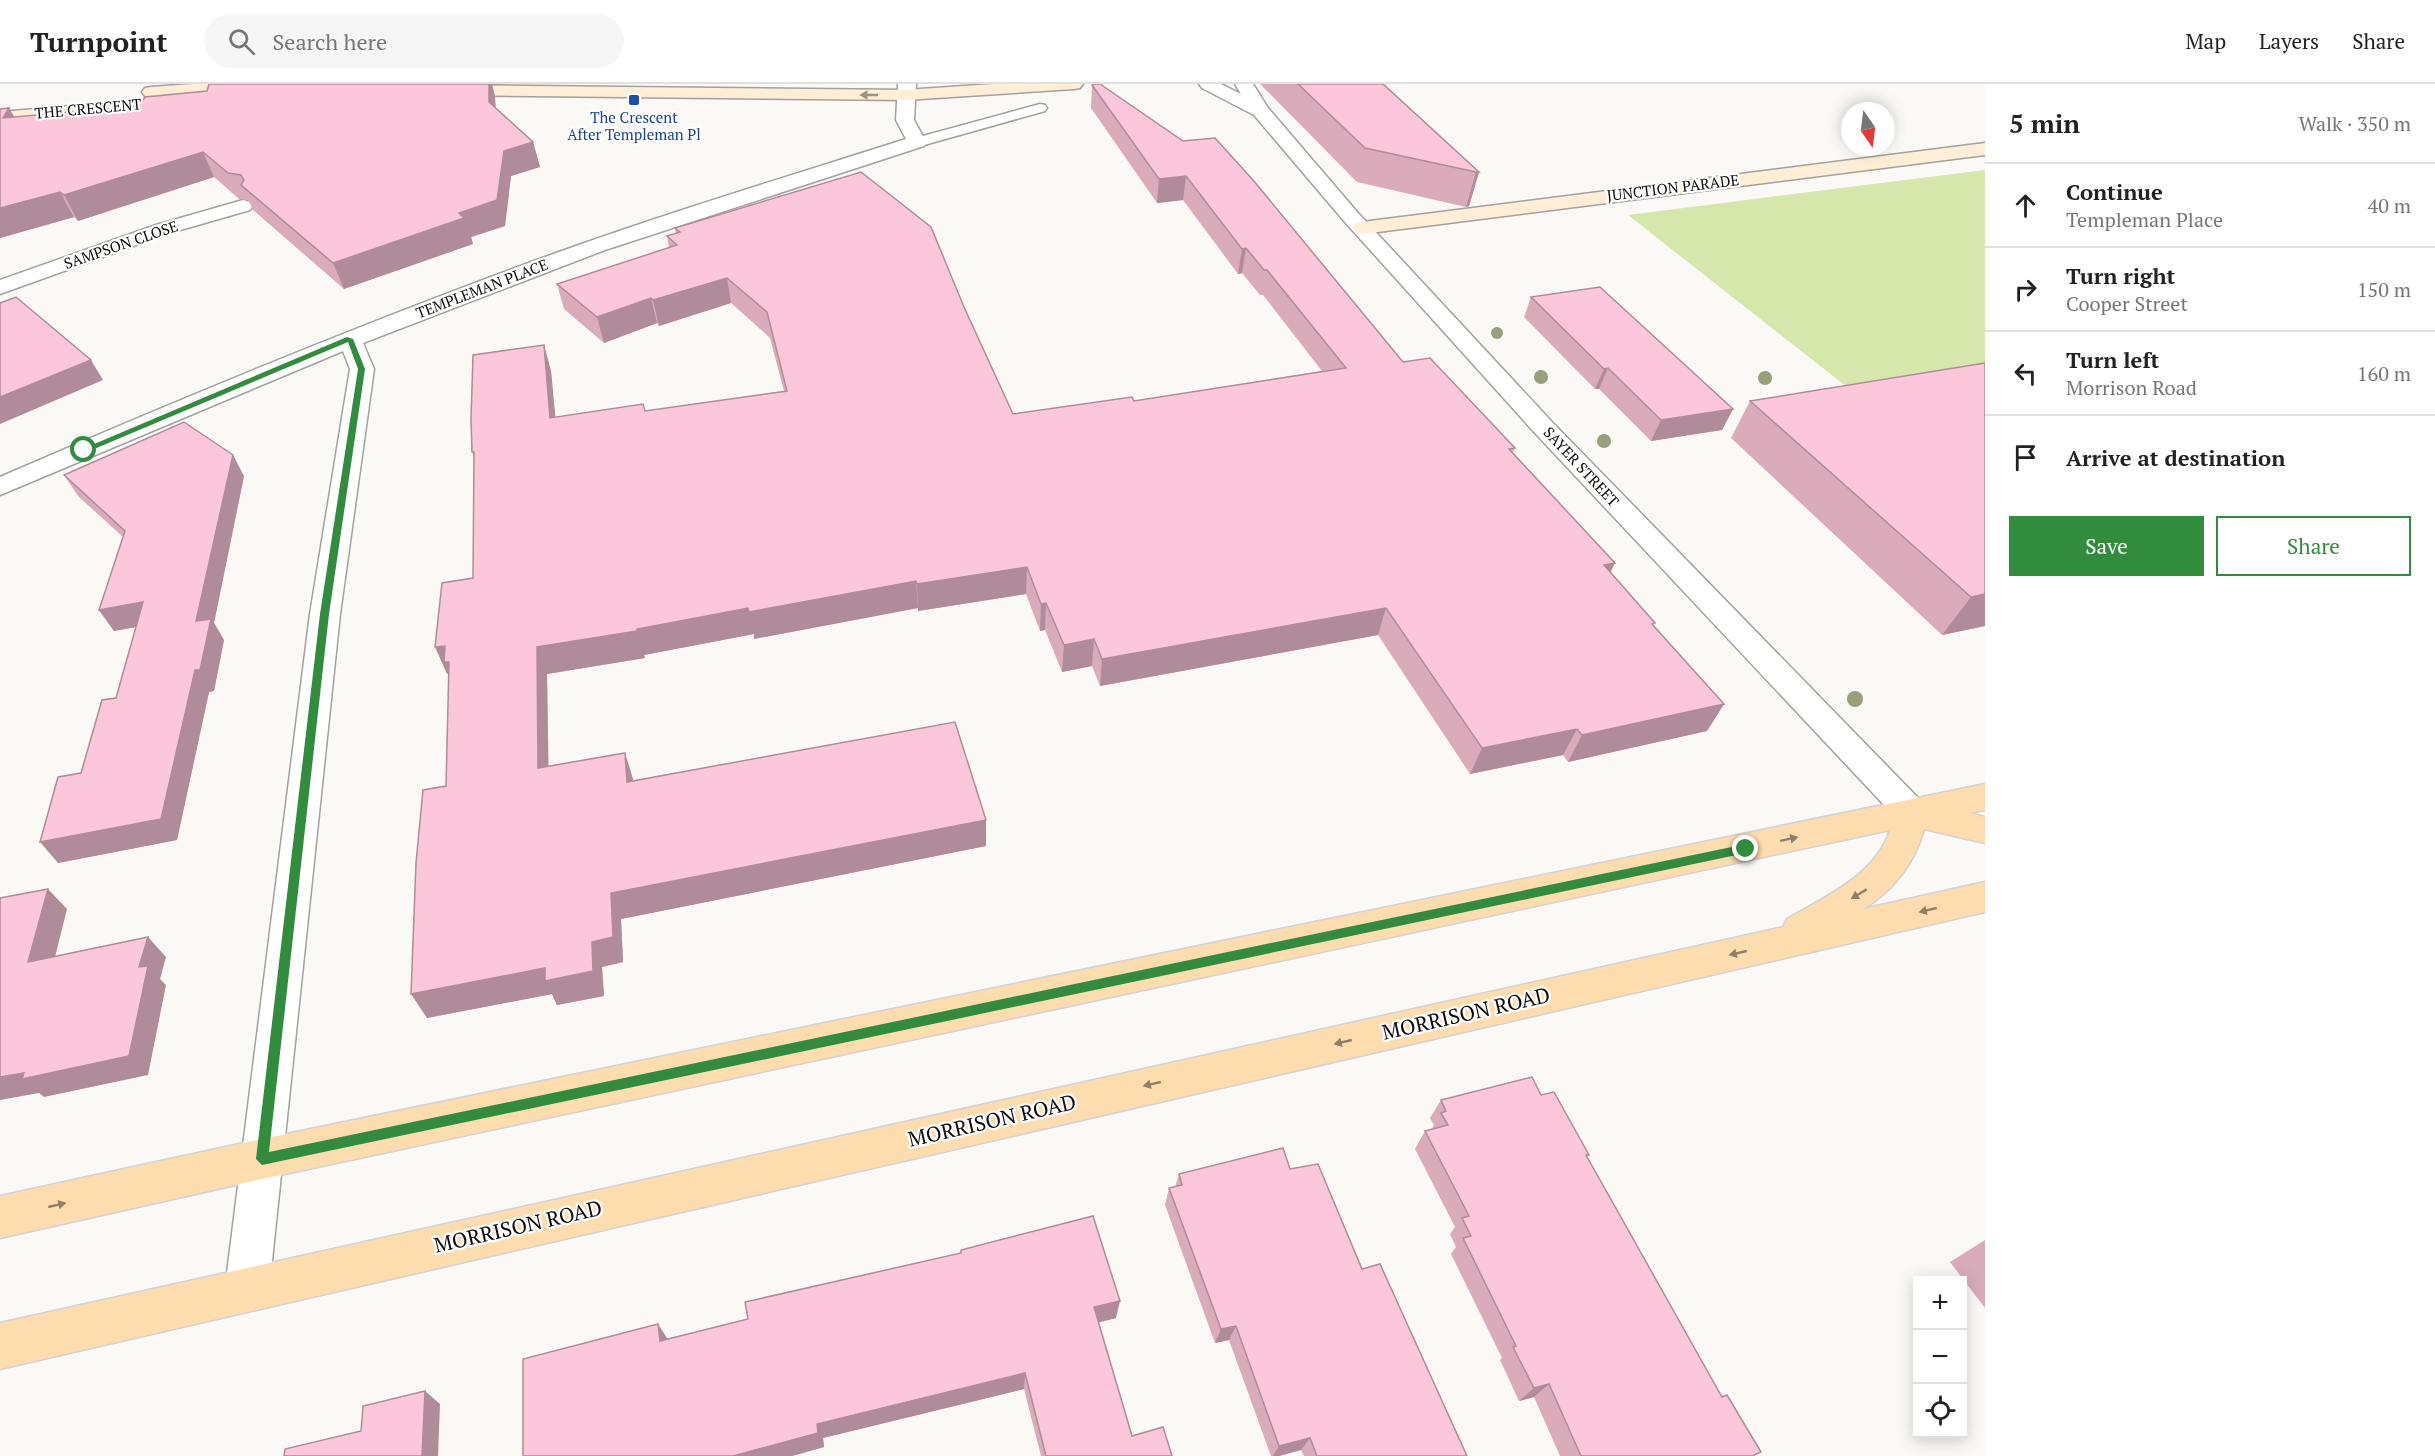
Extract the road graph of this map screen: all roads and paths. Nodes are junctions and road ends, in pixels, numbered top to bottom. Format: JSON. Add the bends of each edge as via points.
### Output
{"nodes":[{"id":1,"x":273,"y":84,"type":"edge"},
{"id":2,"x":1074,"y":84,"type":"edge"},
{"id":3,"x":1208,"y":84,"type":"edge"},
{"id":4,"x":1244,"y":84,"type":"edge"},
{"id":5,"x":172,"y":87,"type":"edge"},
{"id":6,"x":210,"y":90,"type":"edge"},
{"id":7,"x":429,"y":90,"type":"edge"},
{"id":8,"x":906,"y":90,"type":"edge"},
{"id":9,"x":290,"y":94,"type":"edge"},
{"id":10,"x":0,"y":105,"type":"edge"},
{"id":11,"x":1040,"y":108,"type":"dead end"},
{"id":12,"x":1260,"y":111,"type":"junction"},
{"id":13,"x":0,"y":117,"type":"edge"},
{"id":14,"x":917,"y":142,"type":"junction"},
{"id":15,"x":1985,"y":149,"type":"edge"},
{"id":16,"x":243,"y":206,"type":"edge"},
{"id":17,"x":1362,"y":228,"type":"junction"},
{"id":18,"x":0,"y":287,"type":"edge"},
{"id":19,"x":350,"y":339,"type":"junction"},
{"id":20,"x":0,"y":488,"type":"edge"},
{"id":21,"x":1985,"y":797,"type":"edge"},
{"id":22,"x":1912,"y":813,"type":"junction"},
{"id":23,"x":1985,"y":830,"type":"edge"},
{"id":24,"x":1985,"y":897,"type":"edge"},
{"id":25,"x":1776,"y":944,"type":"junction"},
{"id":26,"x":262,"y":1159,"type":"junction"},
{"id":27,"x":0,"y":1218,"type":"edge"},
{"id":28,"x":247,"y":1288,"type":"junction"},
{"id":29,"x":0,"y":1346,"type":"edge"}],
"edges":[{"from":1,"to":6,"type":"street","name":"THE CRESCENT"},
{"from":2,"to":8,"type":"street"},
{"from":3,"to":12,"type":"street","name":"SAYER STREET"},
{"from":4,"to":12,"type":"street","name":"SAYER STREET"},
{"from":5,"to":6,"type":"street","name":"THE CRESCENT"},
{"from":5,"to":10,"type":"street","name":"THE CRESCENT"},
{"from":6,"to":9,"type":"street","name":"THE CRESCENT"},
{"from":6,"to":13,"type":"street","name":"THE CRESCENT"},
{"from":8,"to":7,"type":"street","one_way":true},
{"from":8,"to":14,"type":"street","via":[[905,120]]},
{"from":11,"to":14,"type":"lane"},
{"from":12,"to":17,"type":"street","name":"SAYER STREET"},
{"from":14,"to":19,"type":"street","name":"TEMPLEMAN PLACE","via":[[556,261]]},
{"from":15,"to":17,"type":"street","name":"JUNCTION PARADE"},
{"from":16,"to":18,"type":"street","name":"SAMPSON CLOSE","via":[[163,229]]},
{"from":17,"to":22,"type":"street","name":"SAYER STREET","via":[[1614,503]]},
{"from":19,"to":20,"type":"street","name":"TEMPLEMAN PLACE"},
{"from":19,"to":26,"type":"street","via":[[362,369],[325,614]]},
{"from":21,"to":22,"type":"main road"},
{"from":22,"to":23,"type":"main road"},
{"from":22,"to":25,"type":"main road","one_way":true,"via":[[1901,850],[1869,887]]},
{"from":26,"to":22,"type":"main road","one_way":true},
{"from":24,"to":25,"type":"main road","name":"MORRISON ROAD","one_way":true},
{"from":25,"to":28,"type":"main road","name":"MORRISON ROAD","one_way":true},
{"from":27,"to":26,"type":"main road","one_way":true},
{"from":26,"to":28,"type":"street"},
{"from":28,"to":29,"type":"main road","name":"MORRISON ROAD"}]}
